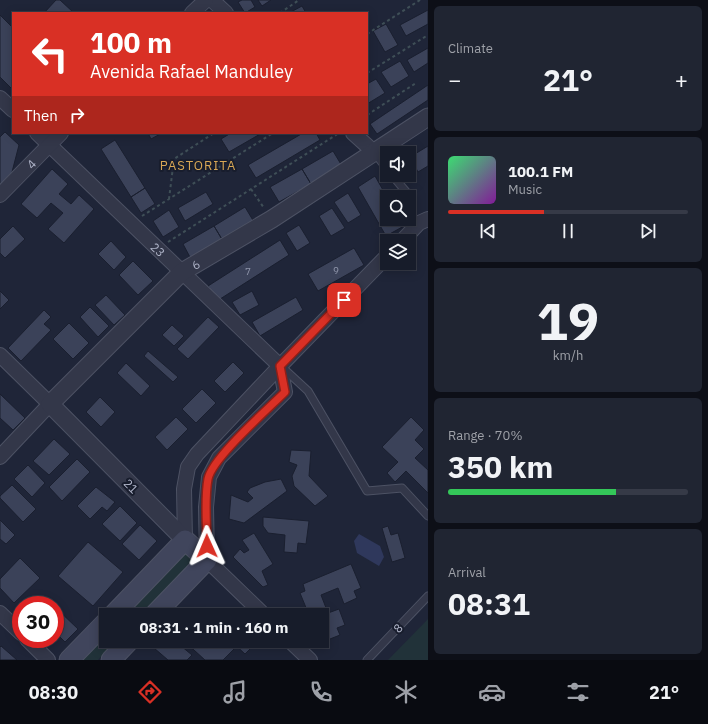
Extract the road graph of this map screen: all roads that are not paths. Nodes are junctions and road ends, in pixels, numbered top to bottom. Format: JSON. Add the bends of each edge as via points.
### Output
{"nodes":[{"id":1,"x":206,"y":0,"type":"edge"},
{"id":2,"x":212,"y":0,"type":"edge"},
{"id":3,"x":193,"y":12,"type":"edge"},
{"id":4,"x":225,"y":12,"type":"edge"},
{"id":5,"x":0,"y":98,"type":"edge"},
{"id":6,"x":12,"y":109,"type":"edge"},
{"id":7,"x":428,"y":117,"type":"edge"},
{"id":8,"x":38,"y":134,"type":"edge"},
{"id":9,"x":61,"y":134,"type":"edge"},
{"id":10,"x":354,"y":134,"type":"edge"},
{"id":11,"x":49,"y":145,"type":"junction"},
{"id":12,"x":374,"y":152,"type":"junction"},
{"id":13,"x":380,"y":160,"type":"edge"},
{"id":14,"x":398,"y":182,"type":"edge"},
{"id":15,"x":405,"y":190,"type":"edge"},
{"id":16,"x":0,"y":195,"type":"edge"},
{"id":17,"x":428,"y":219,"type":"edge"},
{"id":18,"x":409,"y":234,"type":"edge"},
{"id":19,"x":380,"y":263,"type":"edge"},
{"id":20,"x":182,"y":272,"type":"junction"},
{"id":21,"x":0,"y":355,"type":"edge"},
{"id":22,"x":280,"y":366,"type":"junction"},
{"id":23,"x":50,"y":404,"type":"junction"},
{"id":24,"x":0,"y":457,"type":"edge"},
{"id":25,"x":428,"y":516,"type":"edge"},
{"id":26,"x":185,"y":540,"type":"junction"},
{"id":27,"x":207,"y":560,"type":"junction"},
{"id":28,"x":428,"y":596,"type":"edge"},
{"id":29,"x":120,"y":608,"type":"edge"},
{"id":30,"x":161,"y":608,"type":"edge"},
{"id":31,"x":257,"y":608,"type":"edge"},
{"id":32,"x":0,"y":613,"type":"edge"},
{"id":33,"x":12,"y":624,"type":"edge"},
{"id":34,"x":99,"y":629,"type":"edge"},
{"id":35,"x":36,"y":648,"type":"edge"},
{"id":36,"x":122,"y":648,"type":"edge"},
{"id":37,"x":297,"y":648,"type":"edge"},
{"id":38,"x":48,"y":660,"type":"edge"},
{"id":39,"x":70,"y":660,"type":"edge"},
{"id":40,"x":111,"y":660,"type":"edge"},
{"id":41,"x":310,"y":660,"type":"edge"},
{"id":42,"x":367,"y":660,"type":"edge"}],
"edges":[{"from":1,"to":3,"type":"street"},
{"from":2,"to":4,"type":"street"},
{"from":5,"to":6,"type":"street"},
{"from":7,"to":12,"type":"street","name":"6"},
{"from":8,"to":11,"type":"street","name":"23"},
{"from":9,"to":11,"type":"street","name":"4"},
{"from":10,"to":12,"type":"street"},
{"from":11,"to":16,"type":"street","name":"4"},
{"from":11,"to":20,"type":"street","name":"23"},
{"from":12,"to":13,"type":"lane"},
{"from":12,"to":20,"type":"street","name":"6","via":[[272,219]]},
{"from":14,"to":15,"type":"lane"},
{"from":17,"to":18,"type":"street","via":[[419,223]]},
{"from":19,"to":22,"type":"street"},
{"from":20,"to":22,"type":"street","name":"23"},
{"from":20,"to":23,"type":"street","name":"6"},
{"from":21,"to":23,"type":"street","name":"21"},
{"from":22,"to":25,"type":"lane","via":[[308,391],[367,491],[402,488]]},
{"from":22,"to":26,"type":"street","via":[[197,454],[188,467],[184,489]]},
{"from":22,"to":27,"type":"street","via":[[285,392],[219,458],[208,477]]},
{"from":23,"to":24,"type":"street","name":"6"},
{"from":23,"to":26,"type":"street","name":"21"},
{"from":26,"to":27,"type":"main road","name":"21"},
{"from":26,"to":29,"type":"main road"},
{"from":27,"to":30,"type":"main road"},
{"from":27,"to":31,"type":"street","name":"21"},
{"from":28,"to":42,"type":"lane","name":"8"},
{"from":32,"to":33,"type":"street"},
{"from":34,"to":39,"type":"main road"},
{"from":35,"to":38,"type":"street"},
{"from":36,"to":40,"type":"main road"},
{"from":37,"to":41,"type":"street"}]}
